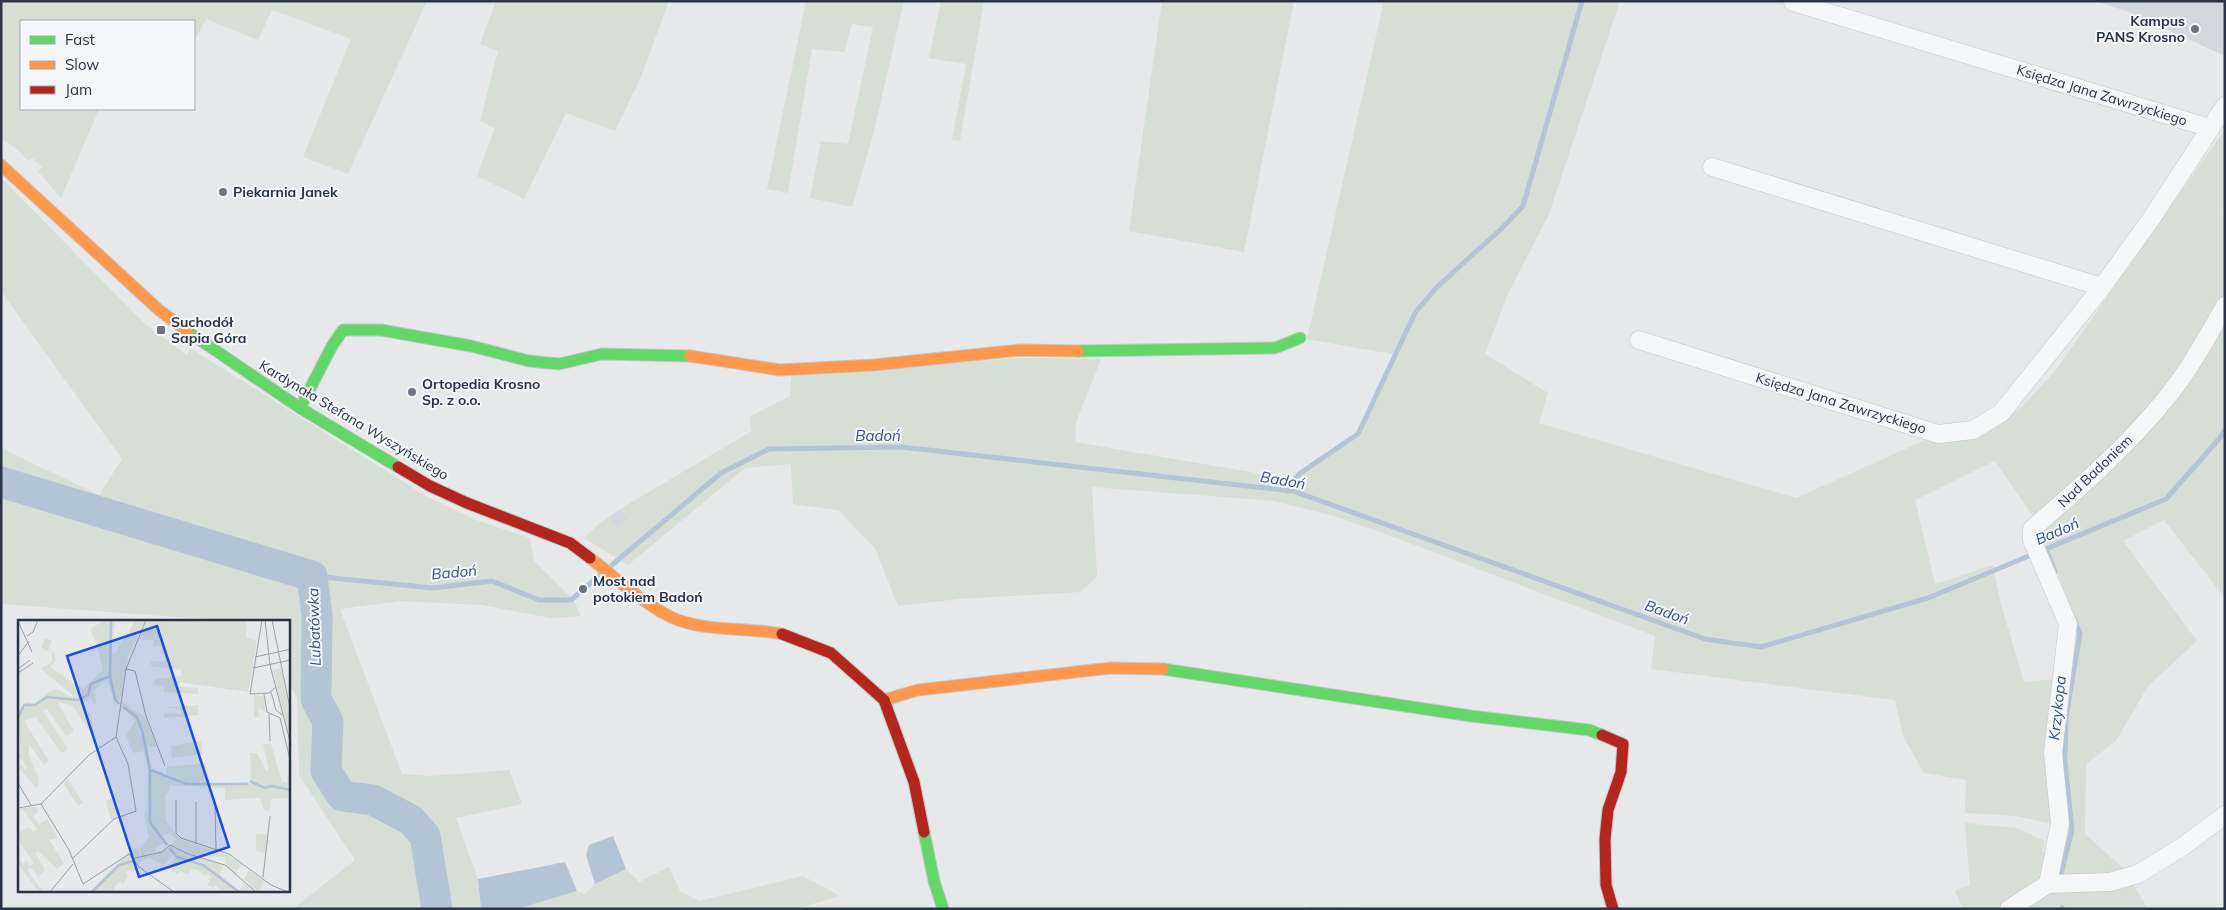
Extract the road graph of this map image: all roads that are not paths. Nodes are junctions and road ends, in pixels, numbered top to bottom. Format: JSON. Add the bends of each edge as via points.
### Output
{"nodes":[{"id":1,"x":1793,"y":2,"type":"edge"},
{"id":2,"x":2225,"y":106,"type":"edge"},
{"id":3,"x":2210,"y":128,"type":"junction"},
{"id":4,"x":1,"y":165,"type":"edge"},
{"id":5,"x":1712,"y":167,"type":"dead end"},
{"id":6,"x":2102,"y":287,"type":"junction"},
{"id":7,"x":2225,"y":306,"type":"edge"},
{"id":8,"x":1300,"y":338,"type":"dead end"},
{"id":9,"x":1639,"y":340,"type":"dead end"},
{"id":10,"x":300,"y":408,"type":"junction"},
{"id":11,"x":884,"y":700,"type":"junction"},
{"id":12,"x":2225,"y":815,"type":"edge"},
{"id":13,"x":2048,"y":884,"type":"junction"},
{"id":14,"x":943,"y":909,"type":"edge"},
{"id":15,"x":1613,"y":909,"type":"edge"},
{"id":16,"x":2009,"y":909,"type":"edge"}],
"edges":[{"from":1,"to":3,"type":"street","name":"Księdza Jana Zawrzyckiego"},
{"from":2,"to":3,"type":"street","name":"Księdza Jana Zawrzyckiego"},
{"from":3,"to":6,"type":"street","name":"Księdza Jana Zawrzyckiego"},
{"from":4,"to":10,"type":"street","name":"Kardynała Stefana Wyszyńskiego","via":[[159,310],[209,348]]},
{"from":5,"to":6,"type":"street"},
{"from":6,"to":9,"type":"street","name":"Księdza Jana Zawrzyckiego","via":[[2001,413],[1973,430],[1938,434]]},
{"from":7,"to":13,"type":"street","name":"Nad Badoniem","via":[[2199,352],[2168,396],[2110,458],[2032,529],[2032,540],[2068,624],[2053,753],[2060,824]]},
{"from":8,"to":10,"type":"street","via":[[1275,348],[1108,352],[1020,350],[874,365],[780,370],[698,356],[602,354],[558,364],[528,361],[471,346],[381,330],[343,330]]},
{"from":10,"to":11,"type":"street","name":"Kardynała Stefana Wyszyńskiego","via":[[430,486],[570,543],[657,609],[678,620],[703,626],[780,633],[811,644],[831,653]]},
{"from":11,"to":14,"type":"street","name":"Kardynała Stefana Wyszyńskiego","via":[[914,782],[934,881]]},
{"from":11,"to":15,"type":"street","via":[[918,690],[1101,669],[1169,669],[1471,716],[1589,730],[1623,744],[1621,772],[1608,810],[1606,839],[1606,885]]},
{"from":12,"to":13,"type":"street","via":[[2138,874],[2110,882]]},
{"from":13,"to":16,"type":"street"}]}
